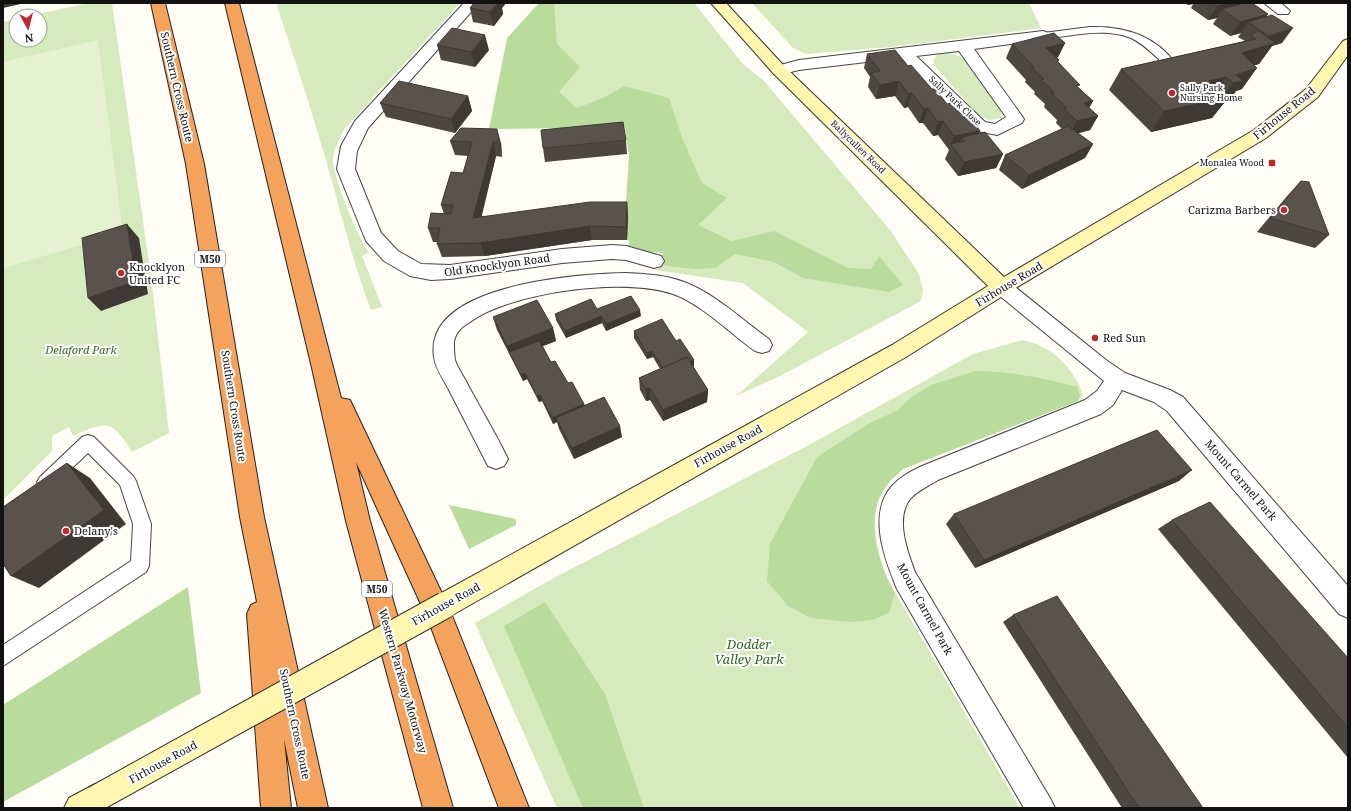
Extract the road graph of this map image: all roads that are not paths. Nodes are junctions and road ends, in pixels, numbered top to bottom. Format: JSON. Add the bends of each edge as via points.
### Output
{"nodes":[{"id":1,"x":158,"y":3,"type":"edge"},
{"id":2,"x":232,"y":3,"type":"edge"},
{"id":3,"x":472,"y":3,"type":"edge"},
{"id":4,"x":718,"y":3,"type":"edge"},
{"id":5,"x":1271,"y":3,"type":"edge"},
{"id":6,"x":1283,"y":11,"type":"dead end"},
{"id":7,"x":1044,"y":36,"type":"joint"},
{"id":8,"x":1348,"y":44,"type":"edge"},
{"id":9,"x":963,"y":45,"type":"junction"},
{"id":10,"x":903,"y":52,"type":"junction"},
{"id":11,"x":1169,"y":63,"type":"edge"},
{"id":12,"x":779,"y":70,"type":"junction"},
{"id":13,"x":654,"y":261,"type":"dead end"},
{"id":14,"x":476,"y":269,"type":"junction"},
{"id":15,"x":1002,"y":287,"type":"junction"},
{"id":16,"x":485,"y":303,"type":"junction"},
{"id":17,"x":762,"y":345,"type":"dead end"},
{"id":18,"x":323,"y":368,"type":"junction"},
{"id":19,"x":1117,"y":379,"type":"junction"},
{"id":20,"x":496,"y":459,"type":"dead end"},
{"id":21,"x":32,"y":494,"type":"edge"},
{"id":22,"x":252,"y":517,"type":"junction"},
{"id":23,"x":1348,"y":605,"type":"edge"},
{"id":24,"x":3,"y":656,"type":"edge"},
{"id":25,"x":87,"y":804,"type":"edge"},
{"id":26,"x":276,"y":808,"type":"edge"},
{"id":27,"x":312,"y":808,"type":"edge"},
{"id":28,"x":438,"y":808,"type":"edge"},
{"id":29,"x":514,"y":808,"type":"edge"},
{"id":30,"x":1040,"y":808,"type":"edge"}],
"edges":[{"from":1,"to":22,"type":"highway","name":"Southern Cross Route","number":"M50","via":[[195,164]]},
{"from":2,"to":18,"type":"highway","number":"M50"},
{"from":3,"to":14,"type":"street","name":"Old Knocklyon Road","via":[[361,125],[348,148],[346,169],[373,236],[391,256],[417,271],[430,273]]},
{"from":4,"to":12,"type":"main road","name":"Ballycullen Road"},
{"from":5,"to":6,"type":"street"},
{"from":7,"to":9,"type":"street"},
{"from":7,"to":11,"type":"lane","via":[[1109,30],[1135,36]]},
{"from":8,"to":15,"type":"main road","name":"Firhouse Road","via":[[1312,93],[1260,134]]},
{"from":9,"to":10,"type":"street"},
{"from":9,"to":10,"type":"street","name":"Sally Park Close","via":[[1016,120],[997,130],[979,126]]},
{"from":10,"to":12,"type":"street","via":[[799,65]]},
{"from":12,"to":15,"type":"main road","name":"Ballycullen Road"},
{"from":13,"to":14,"type":"street","name":"Old Knocklyon Road","via":[[612,252],[562,256]]},
{"from":14,"to":16,"type":"street"},
{"from":15,"to":19,"type":"street","name":"Mount Carmel Park"},
{"from":15,"to":25,"type":"main road","name":"Firhouse Road","bridge":true,"via":[[899,351]]},
{"from":16,"to":17,"type":"street","via":[[545,288],[612,280],[653,281],[678,288],[697,298]]},
{"from":16,"to":20,"type":"street","via":[[452,324],[445,335],[442,348],[445,361]]},
{"from":18,"to":28,"type":"highway","name":"Western Parkway Motorway","number":"M50","via":[[358,521]]},
{"from":18,"to":29,"type":"highway","number":"M50","via":[[440,617]]},
{"from":19,"to":23,"type":"street","name":"Mount Carmel Park","via":[[1162,396],[1175,404]]},
{"from":19,"to":30,"type":"street","name":"Mount Carmel Park","via":[[1105,398],[1093,407],[930,473],[911,484],[898,496],[892,515],[891,533],[895,554],[906,580]]},
{"from":21,"to":24,"type":"lane","via":[[88,442],[127,481],[142,524],[140,566]]},
{"from":22,"to":26,"type":"highway","number":"M50"},
{"from":22,"to":27,"type":"highway","name":"Southern Cross Route","number":"M50"}]}
